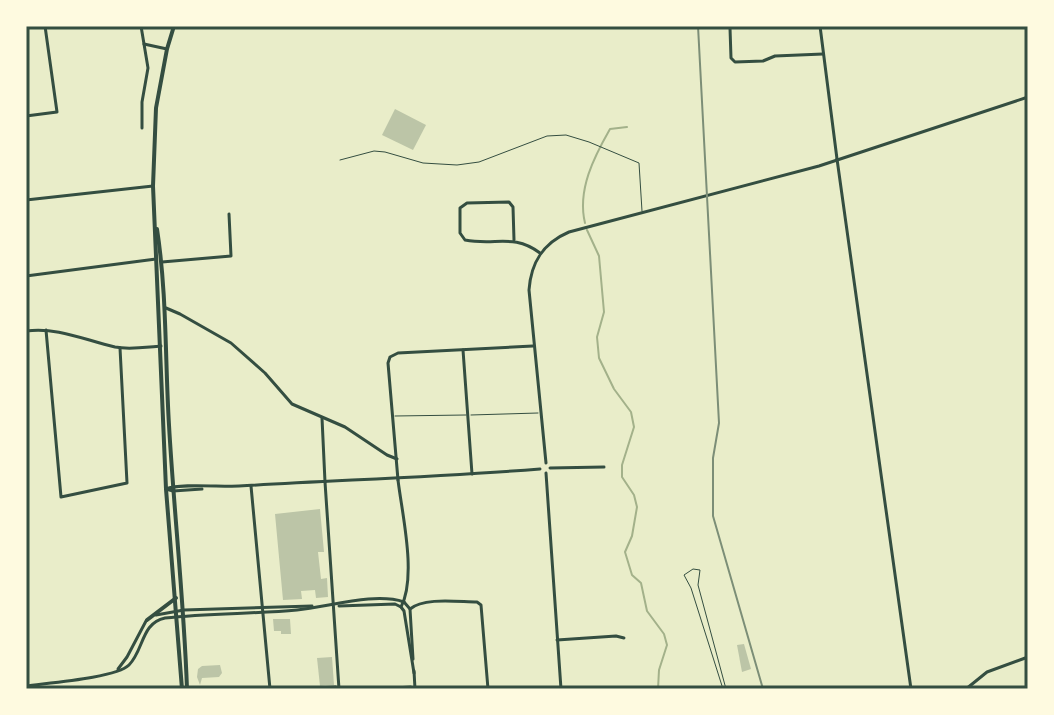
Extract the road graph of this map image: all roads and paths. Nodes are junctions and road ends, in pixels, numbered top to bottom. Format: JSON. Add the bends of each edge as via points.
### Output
{"nodes":[{"id":1,"x":45,"y":26,"type":"edge"},
{"id":2,"x":141,"y":26,"type":"edge"},
{"id":3,"x":174,"y":26,"type":"edge"},
{"id":4,"x":820,"y":26,"type":"edge"},
{"id":5,"x":730,"y":28,"type":"dead end"},
{"id":6,"x":144,"y":44,"type":"junction"},
{"id":7,"x":167,"y":49,"type":"junction"},
{"id":8,"x":823,"y":54,"type":"junction"},
{"id":9,"x":1028,"y":97,"type":"edge"},
{"id":10,"x":26,"y":116,"type":"edge"},
{"id":11,"x":142,"y":128,"type":"dead end"},
{"id":12,"x":837,"y":159,"type":"junction"},
{"id":13,"x":340,"y":160,"type":"dead end"},
{"id":14,"x":153,"y":186,"type":"junction"},
{"id":15,"x":26,"y":200,"type":"edge"},
{"id":16,"x":229,"y":214,"type":"dead end"},
{"id":17,"x":642,"y":214,"type":"junction"},
{"id":18,"x":514,"y":240,"type":"junction"},
{"id":19,"x":540,"y":253,"type":"junction"},
{"id":20,"x":158,"y":261,"type":"junction"},
{"id":21,"x":26,"y":276,"type":"edge"},
{"id":22,"x":164,"y":308,"type":"junction"},
{"id":23,"x":46,"y":330,"type":"junction"},
{"id":24,"x":26,"y":331,"type":"edge"},
{"id":25,"x":162,"y":345,"type":"junction"},
{"id":26,"x":533,"y":346,"type":"junction"},
{"id":27,"x":120,"y":348,"type":"junction"},
{"id":28,"x":463,"y":350,"type":"junction"},
{"id":29,"x":540,"y":413,"type":"junction"},
{"id":30,"x":467,"y":415,"type":"junction"},
{"id":31,"x":392,"y":416,"type":"junction"},
{"id":32,"x":322,"y":418,"type":"junction"},
{"id":33,"x":397,"y":459,"type":"junction"},
{"id":34,"x":546,"y":463,"type":"junction"},
{"id":35,"x":604,"y":467,"type":"dead end"},
{"id":36,"x":550,"y":468,"type":"junction"},
{"id":37,"x":540,"y":469,"type":"junction"},
{"id":38,"x":546,"y":473,"type":"junction"},
{"id":39,"x":472,"y":475,"type":"junction"},
{"id":40,"x":398,"y":480,"type":"junction"},
{"id":41,"x":325,"y":482,"type":"junction"},
{"id":42,"x":251,"y":485,"type":"junction"},
{"id":43,"x":166,"y":489,"type":"junction"},
{"id":44,"x":173,"y":489,"type":"junction"},
{"id":45,"x":176,"y":598,"type":"junction"},
{"id":46,"x":404,"y":602,"type":"junction"},
{"id":47,"x":332,"y":606,"type":"junction"},
{"id":48,"x":401,"y":607,"type":"junction"},
{"id":49,"x":410,"y":609,"type":"junction"},
{"id":50,"x":177,"y":610,"type":"junction"},
{"id":51,"x":184,"y":610,"type":"junction"},
{"id":52,"x":263,"y":610,"type":"junction"},
{"id":53,"x":177,"y":617,"type":"junction"},
{"id":54,"x":184,"y":617,"type":"junction"},
{"id":55,"x":147,"y":620,"type":"junction"},
{"id":56,"x":624,"y":638,"type":"dead end"},
{"id":57,"x":557,"y":640,"type":"junction"},
{"id":58,"x":1028,"y":657,"type":"edge"},
{"id":59,"x":115,"y":672,"type":"junction"},
{"id":60,"x":414,"y":673,"type":"junction"},
{"id":61,"x":26,"y":686,"type":"edge"},
{"id":62,"x":415,"y":687,"type":"edge"},
{"id":63,"x":339,"y":688,"type":"edge"},
{"id":64,"x":184,"y":689,"type":"edge"},
{"id":65,"x":270,"y":689,"type":"edge"},
{"id":66,"x":362,"y":689,"type":"edge"},
{"id":67,"x":488,"y":689,"type":"edge"},
{"id":68,"x":561,"y":689,"type":"edge"},
{"id":69,"x":725,"y":689,"type":"edge"},
{"id":70,"x":911,"y":689,"type":"edge"},
{"id":71,"x":966,"y":689,"type":"edge"}],
"edges":[{"from":1,"to":10,"type":"street","via":[[57,112]]},
{"from":2,"to":6,"type":"street"},
{"from":3,"to":7,"type":"main road"},
{"from":4,"to":8,"type":"street"},
{"from":5,"to":8,"type":"street","via":[[735,62]]},
{"from":6,"to":7,"type":"street"},
{"from":6,"to":11,"type":"street","via":[[148,68]]},
{"from":7,"to":14,"type":"main road","via":[[156,108]]},
{"from":8,"to":12,"type":"street"},
{"from":9,"to":12,"type":"street"},
{"from":12,"to":17,"type":"street"},
{"from":12,"to":70,"type":"street"},
{"from":13,"to":17,"type":"lane","via":[[374,151],[457,165],[547,136],[566,135],[639,163]]},
{"from":14,"to":15,"type":"street"},
{"from":14,"to":20,"type":"main road"},
{"from":16,"to":20,"type":"street","via":[[231,256]]},
{"from":17,"to":19,"type":"street","via":[[557,236]]},
{"from":18,"to":18,"type":"street","via":[[509,202],[467,203],[460,208],[465,240]]},
{"from":18,"to":19,"type":"street"},
{"from":19,"to":26,"type":"street","via":[[530,278]]},
{"from":20,"to":21,"type":"street"},
{"from":20,"to":22,"type":"main road"},
{"from":20,"to":25,"type":"main road"},
{"from":22,"to":25,"type":"main road"},
{"from":22,"to":32,"type":"street","via":[[231,343],[292,404]]},
{"from":23,"to":24,"type":"street"},
{"from":23,"to":27,"type":"street"},
{"from":23,"to":27,"type":"street","via":[[61,497],[127,483]]},
{"from":25,"to":27,"type":"street"},
{"from":25,"to":43,"type":"main road"},
{"from":25,"to":44,"type":"main road"},
{"from":26,"to":28,"type":"street"},
{"from":26,"to":29,"type":"street"},
{"from":28,"to":30,"type":"street"},
{"from":28,"to":31,"type":"street","via":[[390,357]]},
{"from":29,"to":30,"type":"lane"},
{"from":29,"to":34,"type":"street"},
{"from":30,"to":31,"type":"lane"},
{"from":30,"to":39,"type":"street"},
{"from":31,"to":33,"type":"street"},
{"from":32,"to":33,"type":"street"},
{"from":32,"to":41,"type":"street"},
{"from":33,"to":40,"type":"street"},
{"from":34,"to":36,"type":"street"},
{"from":34,"to":37,"type":"street"},
{"from":35,"to":36,"type":"street"},
{"from":36,"to":38,"type":"street"},
{"from":37,"to":38,"type":"street"},
{"from":37,"to":39,"type":"street"},
{"from":38,"to":57,"type":"street"},
{"from":39,"to":40,"type":"street"},
{"from":40,"to":41,"type":"street"},
{"from":40,"to":46,"type":"street","via":[[408,576]]},
{"from":41,"to":42,"type":"street"},
{"from":41,"to":47,"type":"street"},
{"from":42,"to":44,"type":"street"},
{"from":42,"to":52,"type":"street"},
{"from":43,"to":44,"type":"street"},
{"from":43,"to":45,"type":"main road"},
{"from":44,"to":51,"type":"main road"},
{"from":45,"to":50,"type":"main road"},
{"from":45,"to":55,"type":"main road"},
{"from":46,"to":47,"type":"street"},
{"from":46,"to":48,"type":"street"},
{"from":46,"to":49,"type":"street"},
{"from":47,"to":48,"type":"street"},
{"from":47,"to":52,"type":"street"},
{"from":47,"to":63,"type":"street"},
{"from":48,"to":60,"type":"street"},
{"from":49,"to":60,"type":"street"},
{"from":49,"to":67,"type":"street","via":[[431,603],[481,605]]},
{"from":50,"to":51,"type":"street"},
{"from":50,"to":53,"type":"main road"},
{"from":50,"to":55,"type":"street"},
{"from":51,"to":52,"type":"street"},
{"from":51,"to":54,"type":"main road"},
{"from":52,"to":54,"type":"street"},
{"from":52,"to":65,"type":"street"},
{"from":53,"to":54,"type":"street"},
{"from":53,"to":59,"type":"street","via":[[154,623],[128,665]]},
{"from":53,"to":64,"type":"main road"},
{"from":54,"to":64,"type":"main road"},
{"from":55,"to":59,"type":"street"},
{"from":56,"to":57,"type":"street"},
{"from":57,"to":68,"type":"street"},
{"from":58,"to":71,"type":"street","via":[[987,672]]},
{"from":59,"to":61,"type":"street"},
{"from":60,"to":62,"type":"street"},
{"from":62,"to":66,"type":"lane"},
{"from":63,"to":65,"type":"lane"},
{"from":69,"to":69,"type":"lane","via":[[684,575],[693,569],[700,570],[698,585]]}]}
